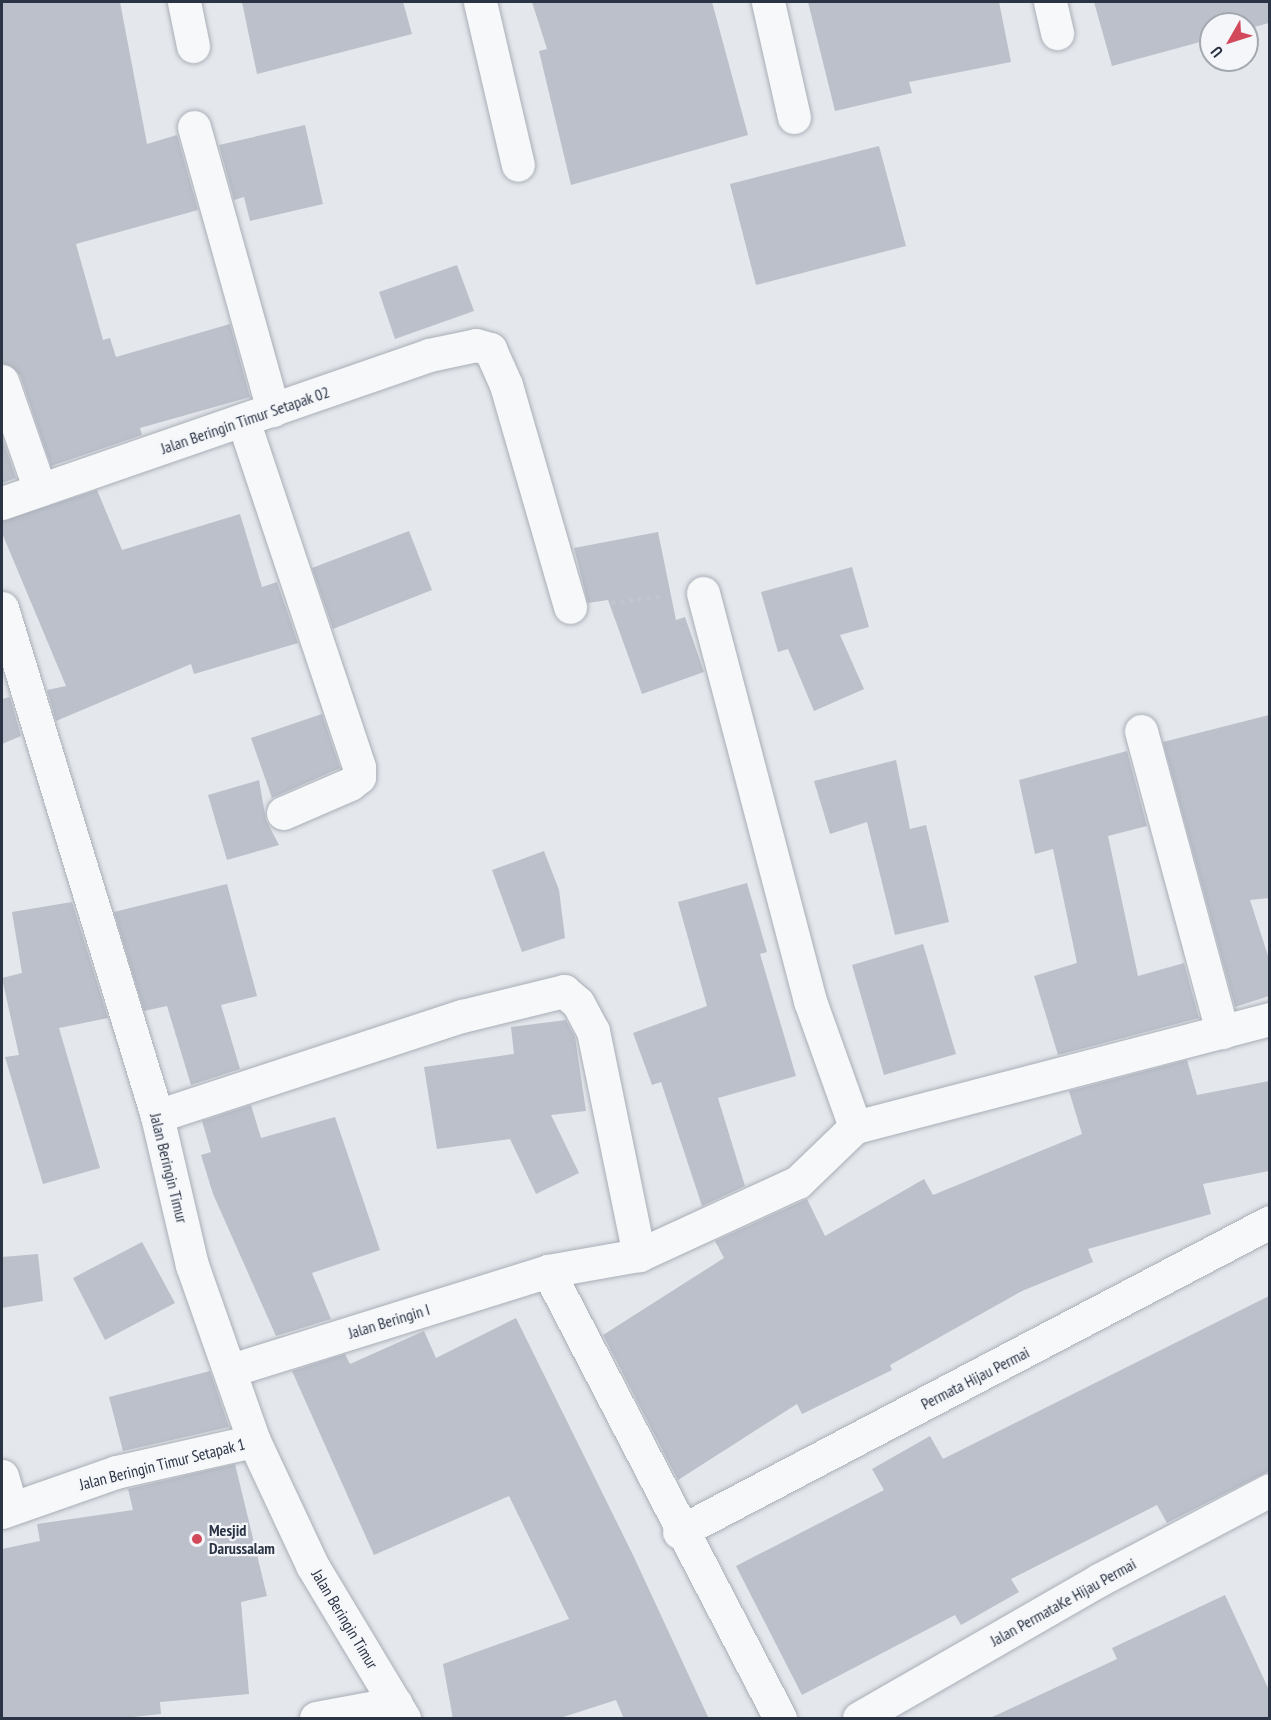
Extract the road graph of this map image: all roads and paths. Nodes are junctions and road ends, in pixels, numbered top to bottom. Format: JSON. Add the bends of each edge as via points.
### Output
{"nodes":[{"id":1,"x":184,"y":2,"type":"edge"},
{"id":2,"x":480,"y":2,"type":"edge"},
{"id":3,"x":768,"y":2,"type":"edge"},
{"id":4,"x":193,"y":46,"type":"dead end"},
{"id":5,"x":794,"y":117,"type":"dead end"},
{"id":6,"x":194,"y":127,"type":"dead end"},
{"id":7,"x":518,"y":165,"type":"dead end"},
{"id":8,"x":2,"y":381,"type":"edge"},
{"id":9,"x":273,"y":410,"type":"junction"},
{"id":10,"x":243,"y":420,"type":"junction"},
{"id":11,"x":40,"y":490,"type":"junction"},
{"id":12,"x":2,"y":503,"type":"edge"},
{"id":13,"x":703,"y":593,"type":"joint"},
{"id":14,"x":570,"y":607,"type":"joint"},
{"id":15,"x":2,"y":608,"type":"edge"},
{"id":16,"x":1141,"y":731,"type":"dead end"},
{"id":17,"x":283,"y":813,"type":"dead end"},
{"id":18,"x":1269,"y":1020,"type":"edge"},
{"id":19,"x":1222,"y":1032,"type":"junction"},
{"id":20,"x":157,"y":1116,"type":"junction"},
{"id":21,"x":855,"y":1127,"type":"junction"},
{"id":22,"x":1269,"y":1222,"type":"edge"},
{"id":23,"x":639,"y":1255,"type":"junction"},
{"id":24,"x":548,"y":1271,"type":"junction"},
{"id":25,"x":231,"y":1370,"type":"junction"},
{"id":26,"x":254,"y":1441,"type":"junction"},
{"id":27,"x":2,"y":1476,"type":"edge"},
{"id":28,"x":1269,"y":1490,"type":"edge"},
{"id":29,"x":6,"y":1510,"type":"edge"},
{"id":30,"x":679,"y":1532,"type":"junction"},
{"id":31,"x":400,"y":1711,"type":"edge"},
{"id":32,"x":330,"y":1717,"type":"edge"},
{"id":33,"x":780,"y":1719,"type":"edge"},
{"id":34,"x":859,"y":1719,"type":"edge"}],
"edges":[{"from":1,"to":4,"type":"street"},
{"from":2,"to":7,"type":"street"},
{"from":3,"to":5,"type":"street"},
{"from":6,"to":9,"type":"street"},
{"from":8,"to":11,"type":"street"},
{"from":9,"to":10,"type":"street","name":"Jalan Beringin Timur Setapak 02"},
{"from":9,"to":14,"type":"street","name":"Jalan Beringin Timur Setapak 02","via":[[452,348],[490,349],[506,386]]},
{"from":10,"to":11,"type":"street","name":"Jalan Beringin Timur Setapak 02"},
{"from":10,"to":17,"type":"street","via":[[359,767],[359,777],[350,784]]},
{"from":11,"to":12,"type":"street","name":"Jalan Beringin Timur Setapak 02"},
{"from":13,"to":14,"type":"path"},
{"from":13,"to":21,"type":"street","via":[[810,1001]]},
{"from":15,"to":20,"type":"street","name":"Jalan Beringin Timur"},
{"from":16,"to":19,"type":"street"},
{"from":18,"to":19,"type":"street"},
{"from":19,"to":21,"type":"street"},
{"from":20,"to":23,"type":"street","via":[[492,1007],[564,991],[578,1003],[593,1031]]},
{"from":20,"to":25,"type":"street","name":"Jalan Beringin Timur","via":[[192,1265]]},
{"from":21,"to":23,"type":"street","name":"Jalan Beringin I","via":[[798,1182]]},
{"from":22,"to":30,"type":"street","name":"Permata Hijau Permai"},
{"from":23,"to":24,"type":"street","name":"Jalan Beringin I"},
{"from":24,"to":25,"type":"street","name":"Jalan Beringin I"},
{"from":24,"to":30,"type":"street"},
{"from":25,"to":26,"type":"street","name":"Jalan Beringin Timur"},
{"from":26,"to":29,"type":"street","name":"Jalan Beringin Timur Setapak 1","via":[[116,1472]]},
{"from":26,"to":31,"type":"street","name":"Jalan Beringin Timur","via":[[312,1565]]},
{"from":27,"to":29,"type":"street"},
{"from":28,"to":34,"type":"street","name":"Jalan PermataKe Hijau Permai","via":[[1099,1580]]},
{"from":30,"to":33,"type":"street"},
{"from":31,"to":32,"type":"street"}]}
